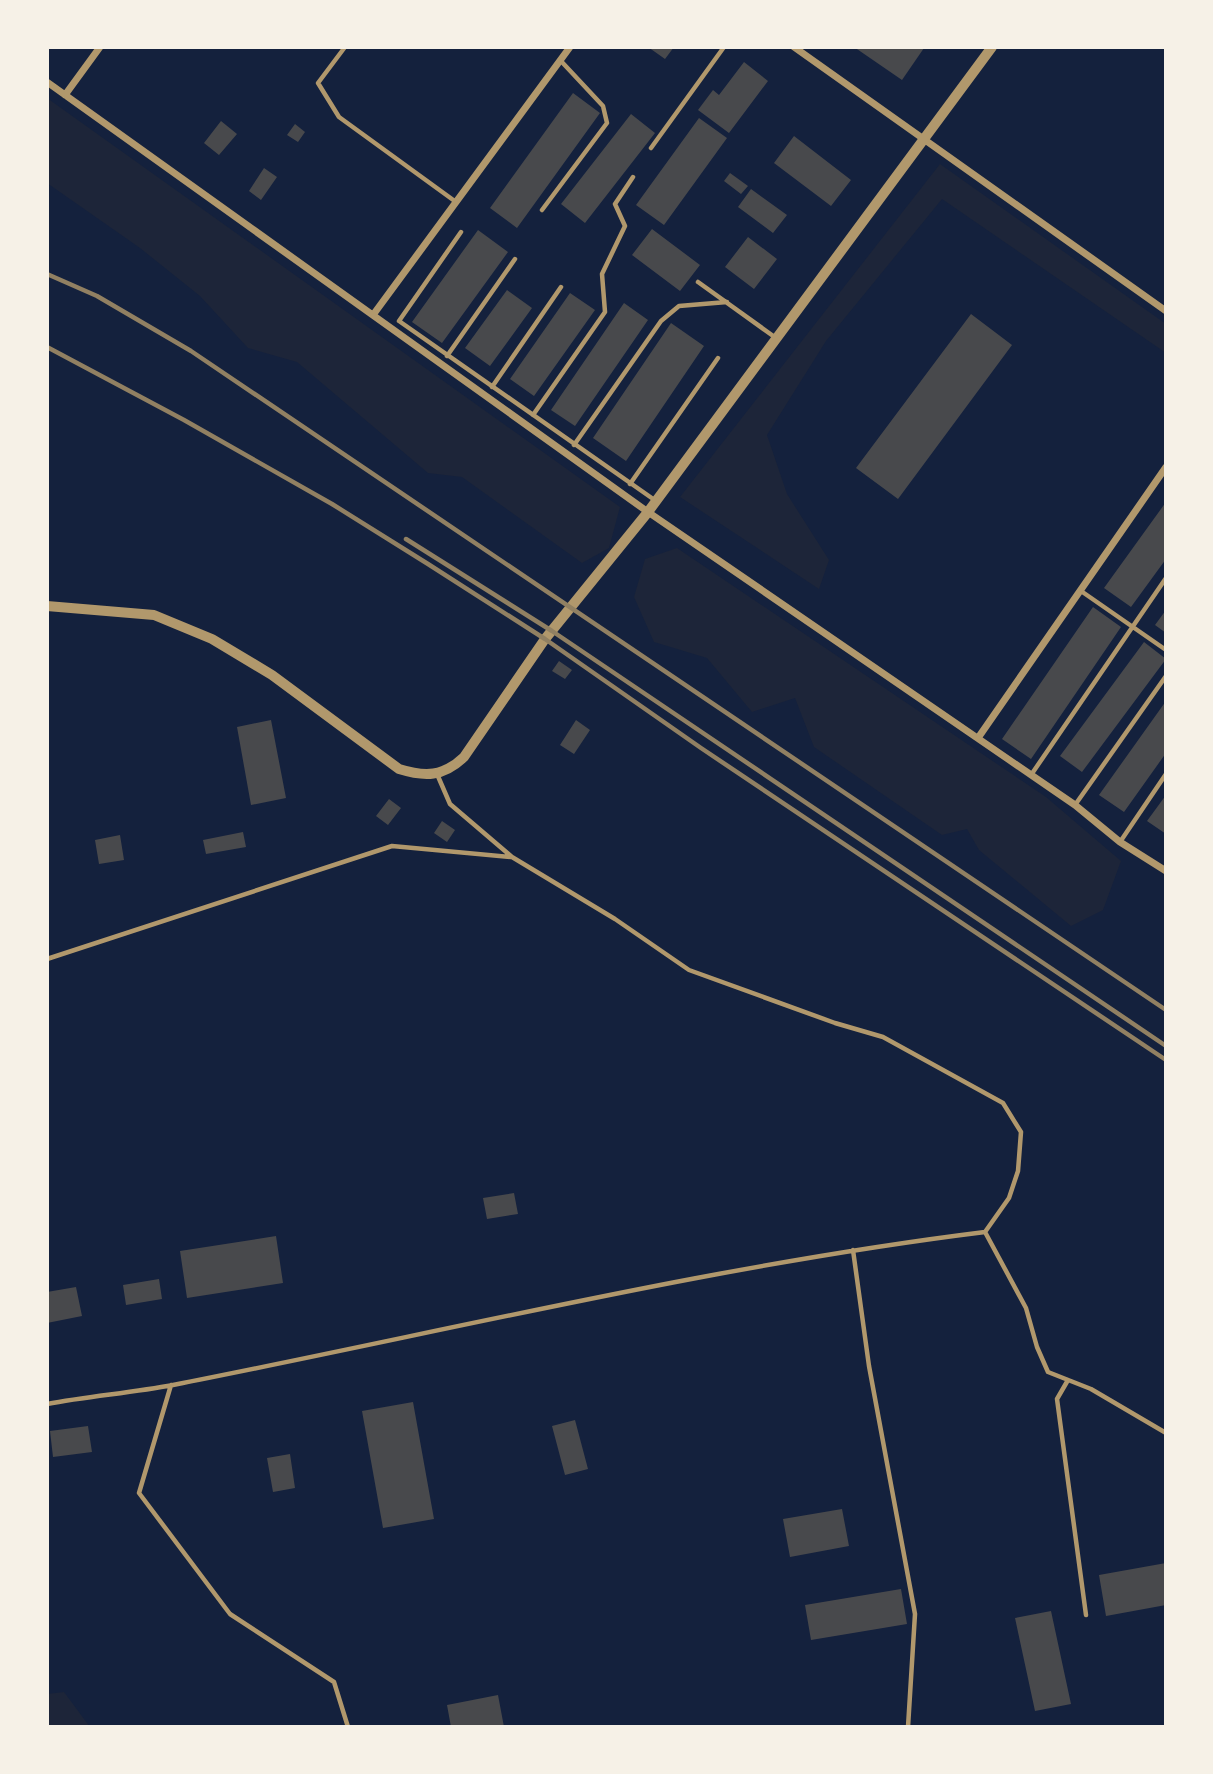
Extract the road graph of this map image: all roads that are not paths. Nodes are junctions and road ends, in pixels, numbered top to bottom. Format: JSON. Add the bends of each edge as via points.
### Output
{"nodes":[{"id":1,"x":100,"y":47,"type":"edge"},
{"id":2,"x":345,"y":47,"type":"edge"},
{"id":3,"x":570,"y":47,"type":"edge"},
{"id":4,"x":724,"y":47,"type":"edge"},
{"id":5,"x":992,"y":47,"type":"edge"},
{"id":6,"x":800,"y":49,"type":"edge"},
{"id":7,"x":560,"y":60,"type":"junction"},
{"id":8,"x":47,"y":82,"type":"edge"},
{"id":9,"x":65,"y":95,"type":"junction"},
{"id":10,"x":924,"y":139,"type":"junction"},
{"id":11,"x":651,"y":148,"type":"dead end"},
{"id":12,"x":633,"y":177,"type":"dead end"},
{"id":13,"x":456,"y":202,"type":"junction"},
{"id":14,"x":542,"y":210,"type":"dead end"},
{"id":15,"x":461,"y":232,"type":"dead end"},
{"id":16,"x":515,"y":259,"type":"dead end"},
{"id":17,"x":698,"y":282,"type":"dead end"},
{"id":18,"x":561,"y":287,"type":"dead end"},
{"id":19,"x":727,"y":302,"type":"junction"},
{"id":20,"x":1166,"y":311,"type":"edge"},
{"id":21,"x":373,"y":315,"type":"junction"},
{"id":22,"x":776,"y":338,"type":"junction"},
{"id":23,"x":447,"y":356,"type":"junction"},
{"id":24,"x":718,"y":358,"type":"dead end"},
{"id":25,"x":492,"y":387,"type":"junction"},
{"id":26,"x":533,"y":415,"type":"junction"},
{"id":27,"x":574,"y":445,"type":"junction"},
{"id":28,"x":1166,"y":467,"type":"edge"},
{"id":29,"x":630,"y":484,"type":"junction"},
{"id":30,"x":656,"y":502,"type":"junction"},
{"id":31,"x":648,"y":512,"type":"junction"},
{"id":32,"x":1166,"y":578,"type":"edge"},
{"id":33,"x":1081,"y":591,"type":"junction"},
{"id":34,"x":47,"y":606,"type":"edge"},
{"id":35,"x":1132,"y":626,"type":"junction"},
{"id":36,"x":1166,"y":650,"type":"edge"},
{"id":37,"x":1166,"y":676,"type":"edge"},
{"id":38,"x":978,"y":738,"type":"junction"},
{"id":39,"x":437,"y":774,"type":"junction"},
{"id":40,"x":1166,"y":774,"type":"edge"},
{"id":41,"x":1031,"y":775,"type":"junction"},
{"id":42,"x":1075,"y":805,"type":"junction"},
{"id":43,"x":1120,"y":842,"type":"junction"},
{"id":44,"x":512,"y":857,"type":"junction"},
{"id":45,"x":1166,"y":871,"type":"edge"},
{"id":46,"x":47,"y":959,"type":"edge"},
{"id":47,"x":985,"y":1232,"type":"junction"},
{"id":48,"x":853,"y":1250,"type":"junction"},
{"id":49,"x":1069,"y":1380,"type":"junction"},
{"id":50,"x":171,"y":1385,"type":"junction"},
{"id":51,"x":47,"y":1404,"type":"edge"},
{"id":52,"x":1166,"y":1433,"type":"edge"},
{"id":53,"x":1086,"y":1615,"type":"dead end"},
{"id":54,"x":348,"y":1727,"type":"edge"},
{"id":55,"x":908,"y":1727,"type":"edge"}],
"edges":[{"from":1,"to":9,"type":"street"},
{"from":2,"to":13,"type":"lane","via":[[318,83],[339,117]]},
{"from":3,"to":7,"type":"street"},
{"from":4,"to":11,"type":"lane"},
{"from":5,"to":10,"type":"street"},
{"from":6,"to":10,"type":"street"},
{"from":7,"to":13,"type":"street"},
{"from":7,"to":14,"type":"lane","via":[[603,106],[607,123]]},
{"from":8,"to":9,"type":"street"},
{"from":9,"to":21,"type":"street"},
{"from":10,"to":20,"type":"street"},
{"from":10,"to":22,"type":"street"},
{"from":12,"to":26,"type":"lane","via":[[615,204],[625,226],[602,274],[605,312]]},
{"from":13,"to":21,"type":"street"},
{"from":15,"to":23,"type":"lane","via":[[399,321]]},
{"from":16,"to":23,"type":"lane"},
{"from":17,"to":19,"type":"lane"},
{"from":18,"to":25,"type":"lane"},
{"from":19,"to":22,"type":"lane"},
{"from":19,"to":27,"type":"lane","via":[[679,306],[661,321]]},
{"from":21,"to":31,"type":"street"},
{"from":22,"to":30,"type":"street"},
{"from":23,"to":25,"type":"lane"},
{"from":24,"to":29,"type":"lane"},
{"from":25,"to":26,"type":"lane"},
{"from":26,"to":27,"type":"lane"},
{"from":27,"to":29,"type":"lane"},
{"from":28,"to":33,"type":"street"},
{"from":29,"to":30,"type":"lane"},
{"from":30,"to":31,"type":"street"},
{"from":31,"to":38,"type":"street"},
{"from":31,"to":39,"type":"street","via":[[545,639],[464,757],[452,769]]},
{"from":32,"to":35,"type":"lane"},
{"from":33,"to":35,"type":"lane"},
{"from":33,"to":38,"type":"street"},
{"from":34,"to":39,"type":"street","via":[[154,615],[212,639],[272,675],[399,769]]},
{"from":35,"to":36,"type":"lane"},
{"from":35,"to":41,"type":"lane"},
{"from":37,"to":42,"type":"lane"},
{"from":38,"to":41,"type":"street"},
{"from":39,"to":44,"type":"lane","via":[[450,804]]},
{"from":40,"to":43,"type":"lane"},
{"from":41,"to":42,"type":"street"},
{"from":42,"to":43,"type":"street"},
{"from":43,"to":45,"type":"street"},
{"from":44,"to":46,"type":"lane","via":[[392,846]]},
{"from":44,"to":47,"type":"lane","via":[[690,970],[883,1037],[1003,1103],[1021,1132],[1018,1171],[1009,1198]]},
{"from":47,"to":48,"type":"lane"},
{"from":47,"to":49,"type":"lane","via":[[1027,1308],[1048,1372]]},
{"from":48,"to":50,"type":"lane"},
{"from":48,"to":55,"type":"lane","via":[[869,1366],[915,1614]]},
{"from":49,"to":52,"type":"lane"},
{"from":49,"to":53,"type":"lane","via":[[1057,1399]]},
{"from":50,"to":51,"type":"lane"},
{"from":50,"to":54,"type":"lane","via":[[139,1493],[230,1614],[334,1682]]}]}
